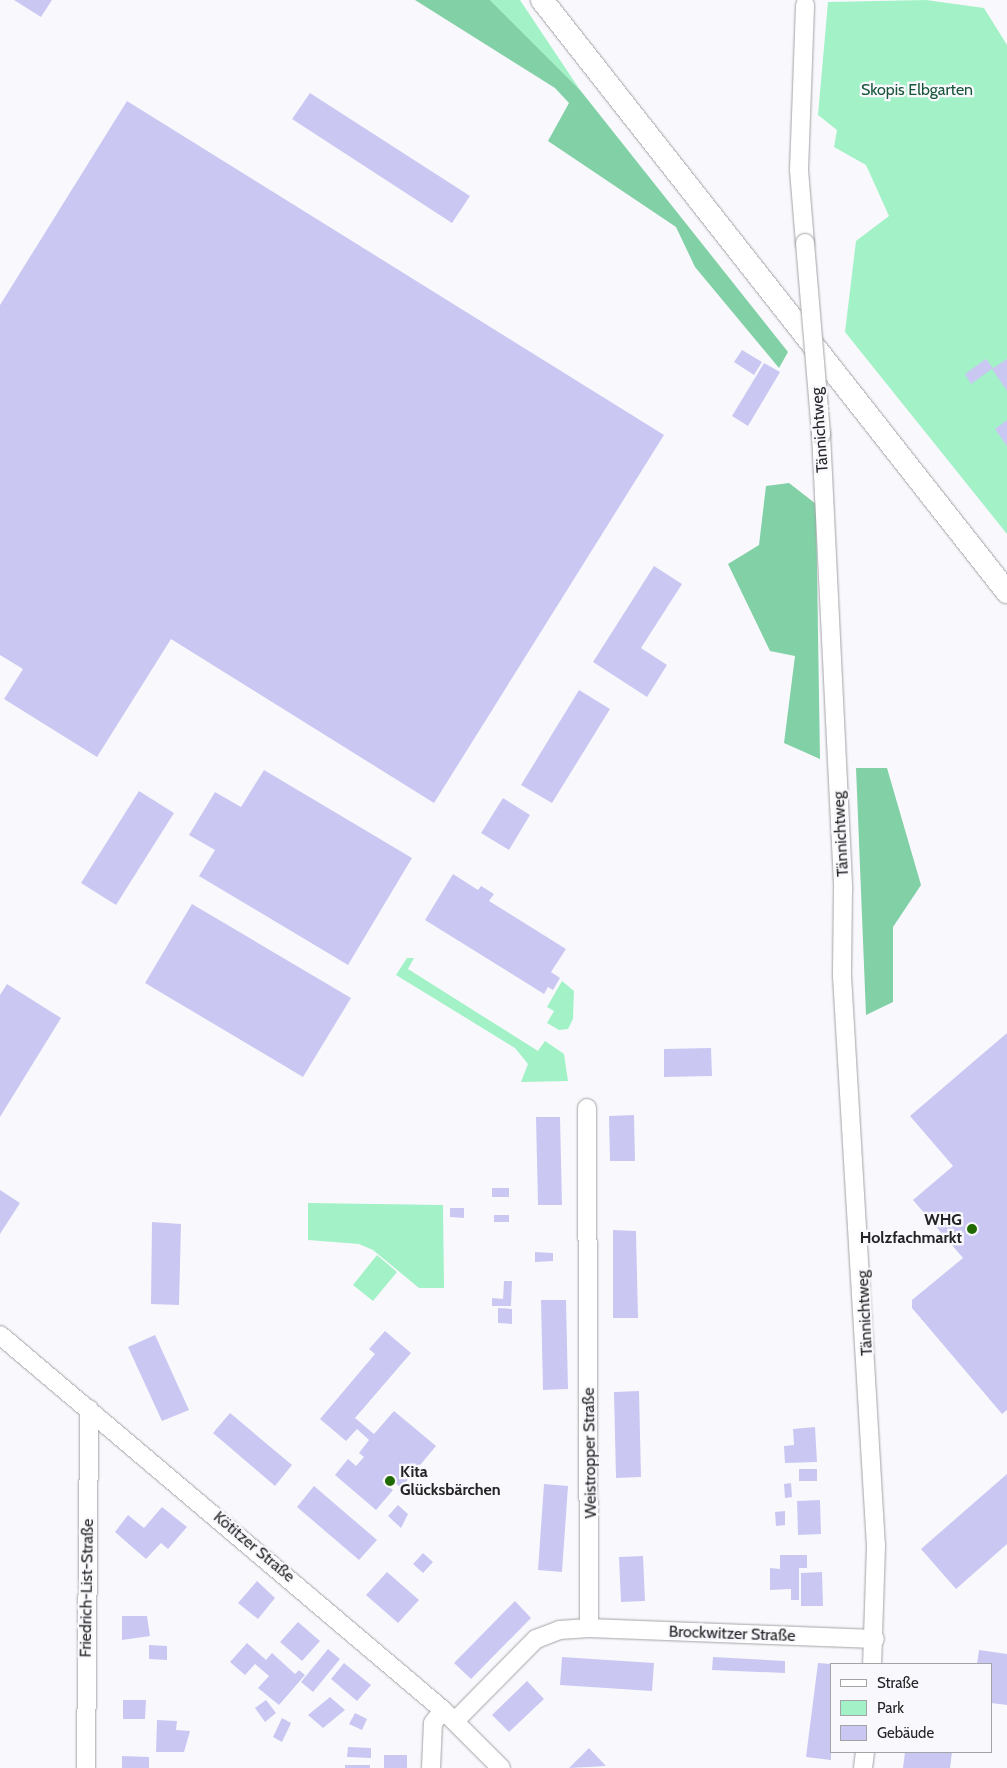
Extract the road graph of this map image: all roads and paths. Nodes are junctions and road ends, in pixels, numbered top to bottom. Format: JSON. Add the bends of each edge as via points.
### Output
{"nodes":[{"id":1,"x":542,"y":0,"type":"edge"},
{"id":2,"x":805,"y":4,"type":"dead end"},
{"id":3,"x":1007,"y":592,"type":"edge"},
{"id":4,"x":587,"y":1108,"type":"dead end"},
{"id":5,"x":0,"y":1335,"type":"edge"},
{"id":6,"x":89,"y":1409,"type":"junction"},
{"id":7,"x":589,"y":1628,"type":"junction"},
{"id":8,"x":875,"y":1639,"type":"junction"},
{"id":9,"x":872,"y":1663,"type":"edge"},
{"id":10,"x":449,"y":1715,"type":"junction"},
{"id":11,"x":865,"y":1753,"type":"edge"},
{"id":12,"x":86,"y":1768,"type":"edge"},
{"id":13,"x":431,"y":1768,"type":"edge"},
{"id":14,"x":501,"y":1768,"type":"edge"},
{"id":15,"x":863,"y":1768,"type":"edge"}],
"edges":[{"from":1,"to":3,"type":"main road"},
{"from":2,"to":8,"type":"street","name":"Tännichtweg","bridge":true,"via":[[799,170],[821,434],[843,889],[842,976],[876,1546]]},
{"from":4,"to":7,"type":"street","name":"Weistropper Straße"},
{"from":5,"to":6,"type":"street","name":"Kötitzer Straße"},
{"from":6,"to":10,"type":"street","name":"Kötitzer Straße"},
{"from":6,"to":12,"type":"street","name":"Friedrich-List-Straße"},
{"from":7,"to":8,"type":"street","name":"Brockwitzer Straße"},
{"from":7,"to":10,"type":"street","via":[[559,1630],[536,1639]]},
{"from":8,"to":9,"type":"street","name":"Tännichtweg"},
{"from":10,"to":13,"type":"street","via":[[433,1723]]},
{"from":10,"to":14,"type":"street","name":"Kötitzer Straße"},
{"from":11,"to":15,"type":"street"}]}
